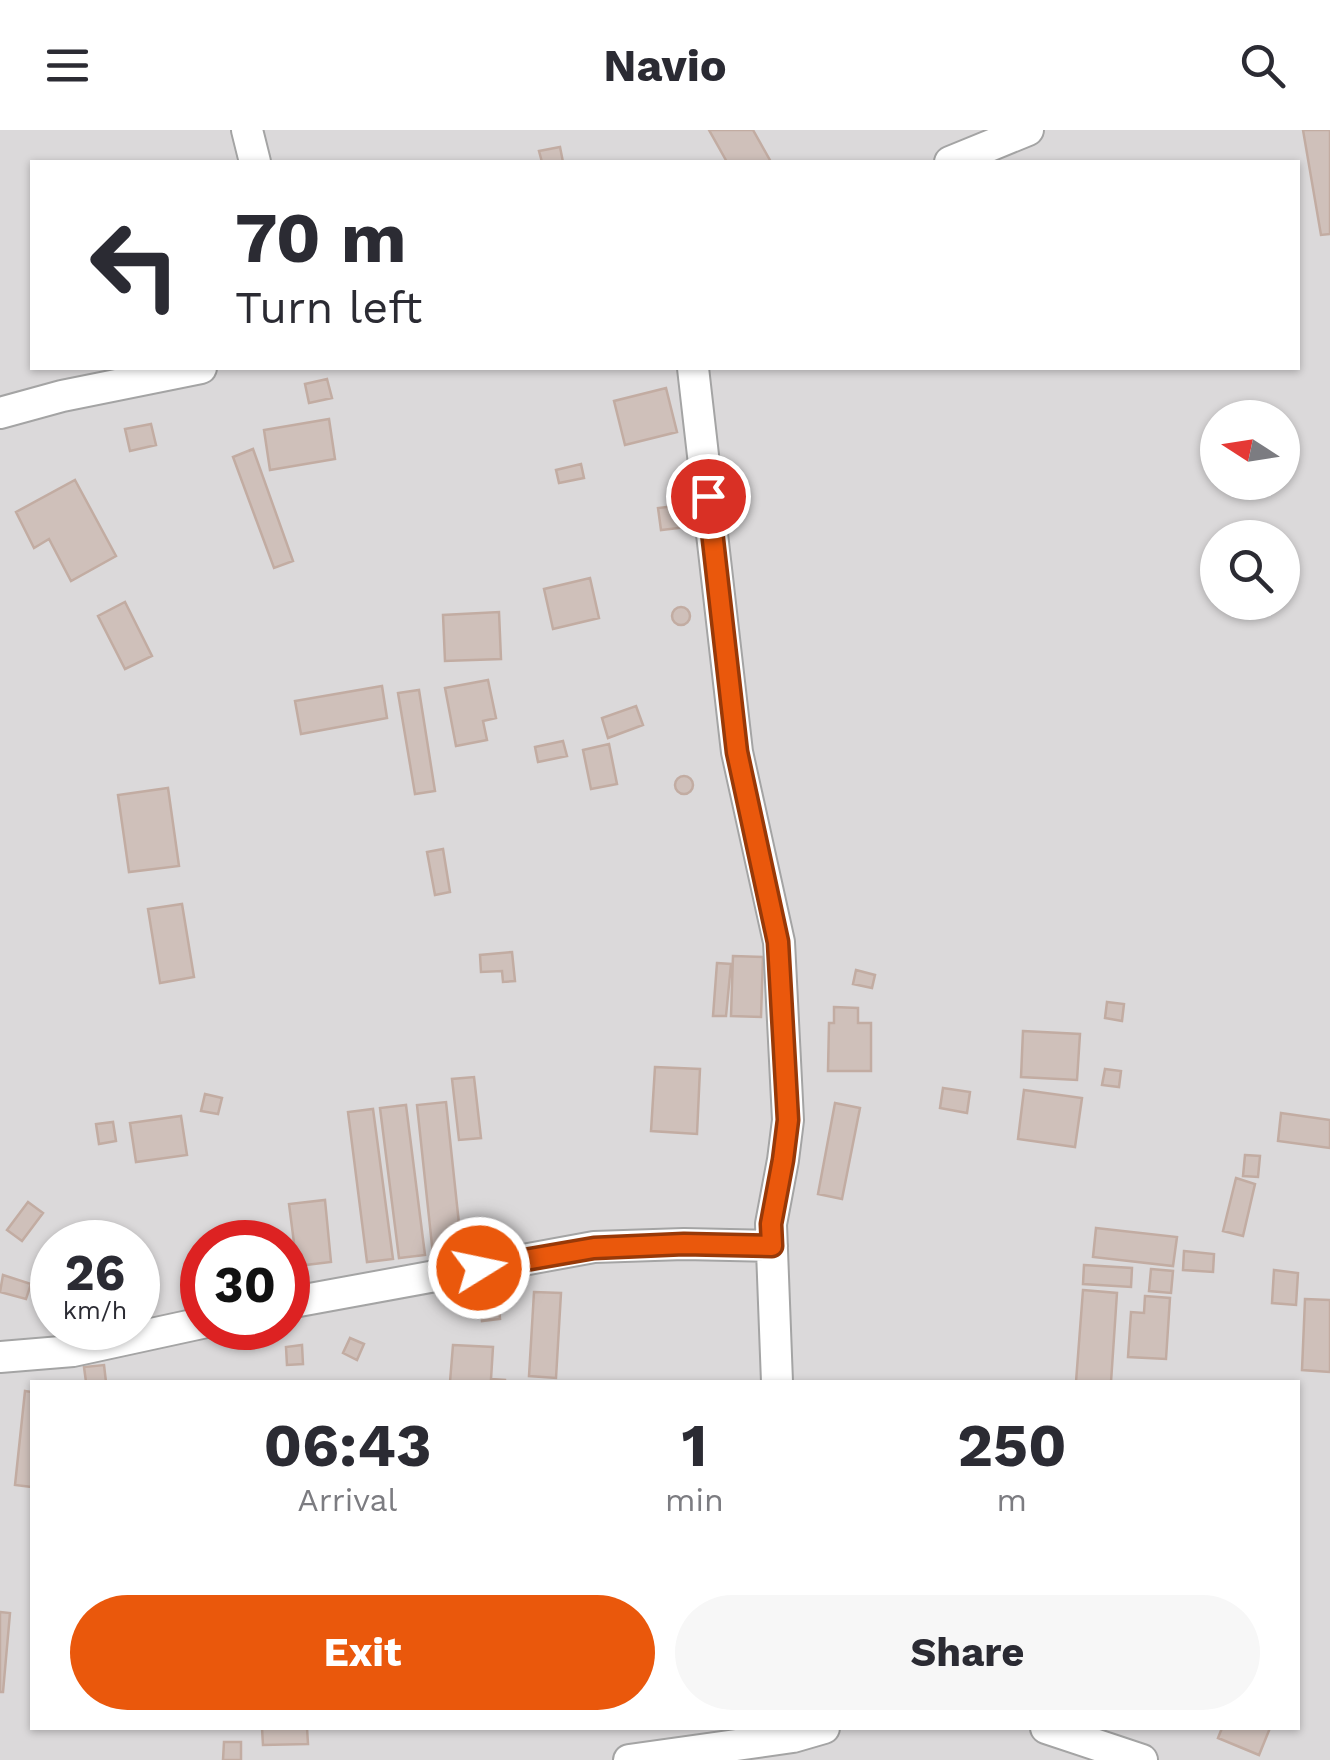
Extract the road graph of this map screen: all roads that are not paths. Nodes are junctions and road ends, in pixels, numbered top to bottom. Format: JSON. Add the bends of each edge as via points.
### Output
{"nodes":[{"id":1,"x":246,"y":130,"type":"edge"},
{"id":2,"x":1028,"y":130,"type":"edge"},
{"id":3,"x":254,"y":160,"type":"edge"},
{"id":4,"x":955,"y":160,"type":"edge"},
{"id":5,"x":191,"y":370,"type":"edge"},
{"id":6,"x":693,"y":370,"type":"edge"},
{"id":7,"x":0,"y":413,"type":"edge"},
{"id":8,"x":772,"y":1246,"type":"junction"},
{"id":9,"x":310,"y":1299,"type":"edge"},
{"id":10,"x":180,"y":1328,"type":"edge"},
{"id":11,"x":0,"y":1357,"type":"edge"},
{"id":12,"x":777,"y":1380,"type":"edge"},
{"id":13,"x":1052,"y":1730,"type":"edge"},
{"id":14,"x":793,"y":1732,"type":"edge"},
{"id":15,"x":717,"y":1753,"type":"edge"},
{"id":16,"x":629,"y":1760,"type":"edge"},
{"id":17,"x":1142,"y":1760,"type":"edge"}],
"edges":[{"from":1,"to":3,"type":"street"},
{"from":2,"to":4,"type":"street"},
{"from":5,"to":7,"type":"street"},
{"from":6,"to":8,"type":"street","via":[[737,752],[778,942],[788,1120]]},
{"from":8,"to":9,"type":"street","via":[[594,1248]]},
{"from":8,"to":12,"type":"street"},
{"from":10,"to":11,"type":"street","via":[[73,1351]]},
{"from":13,"to":17,"type":"street"},
{"from":14,"to":15,"type":"street"},
{"from":15,"to":16,"type":"street"}]}
